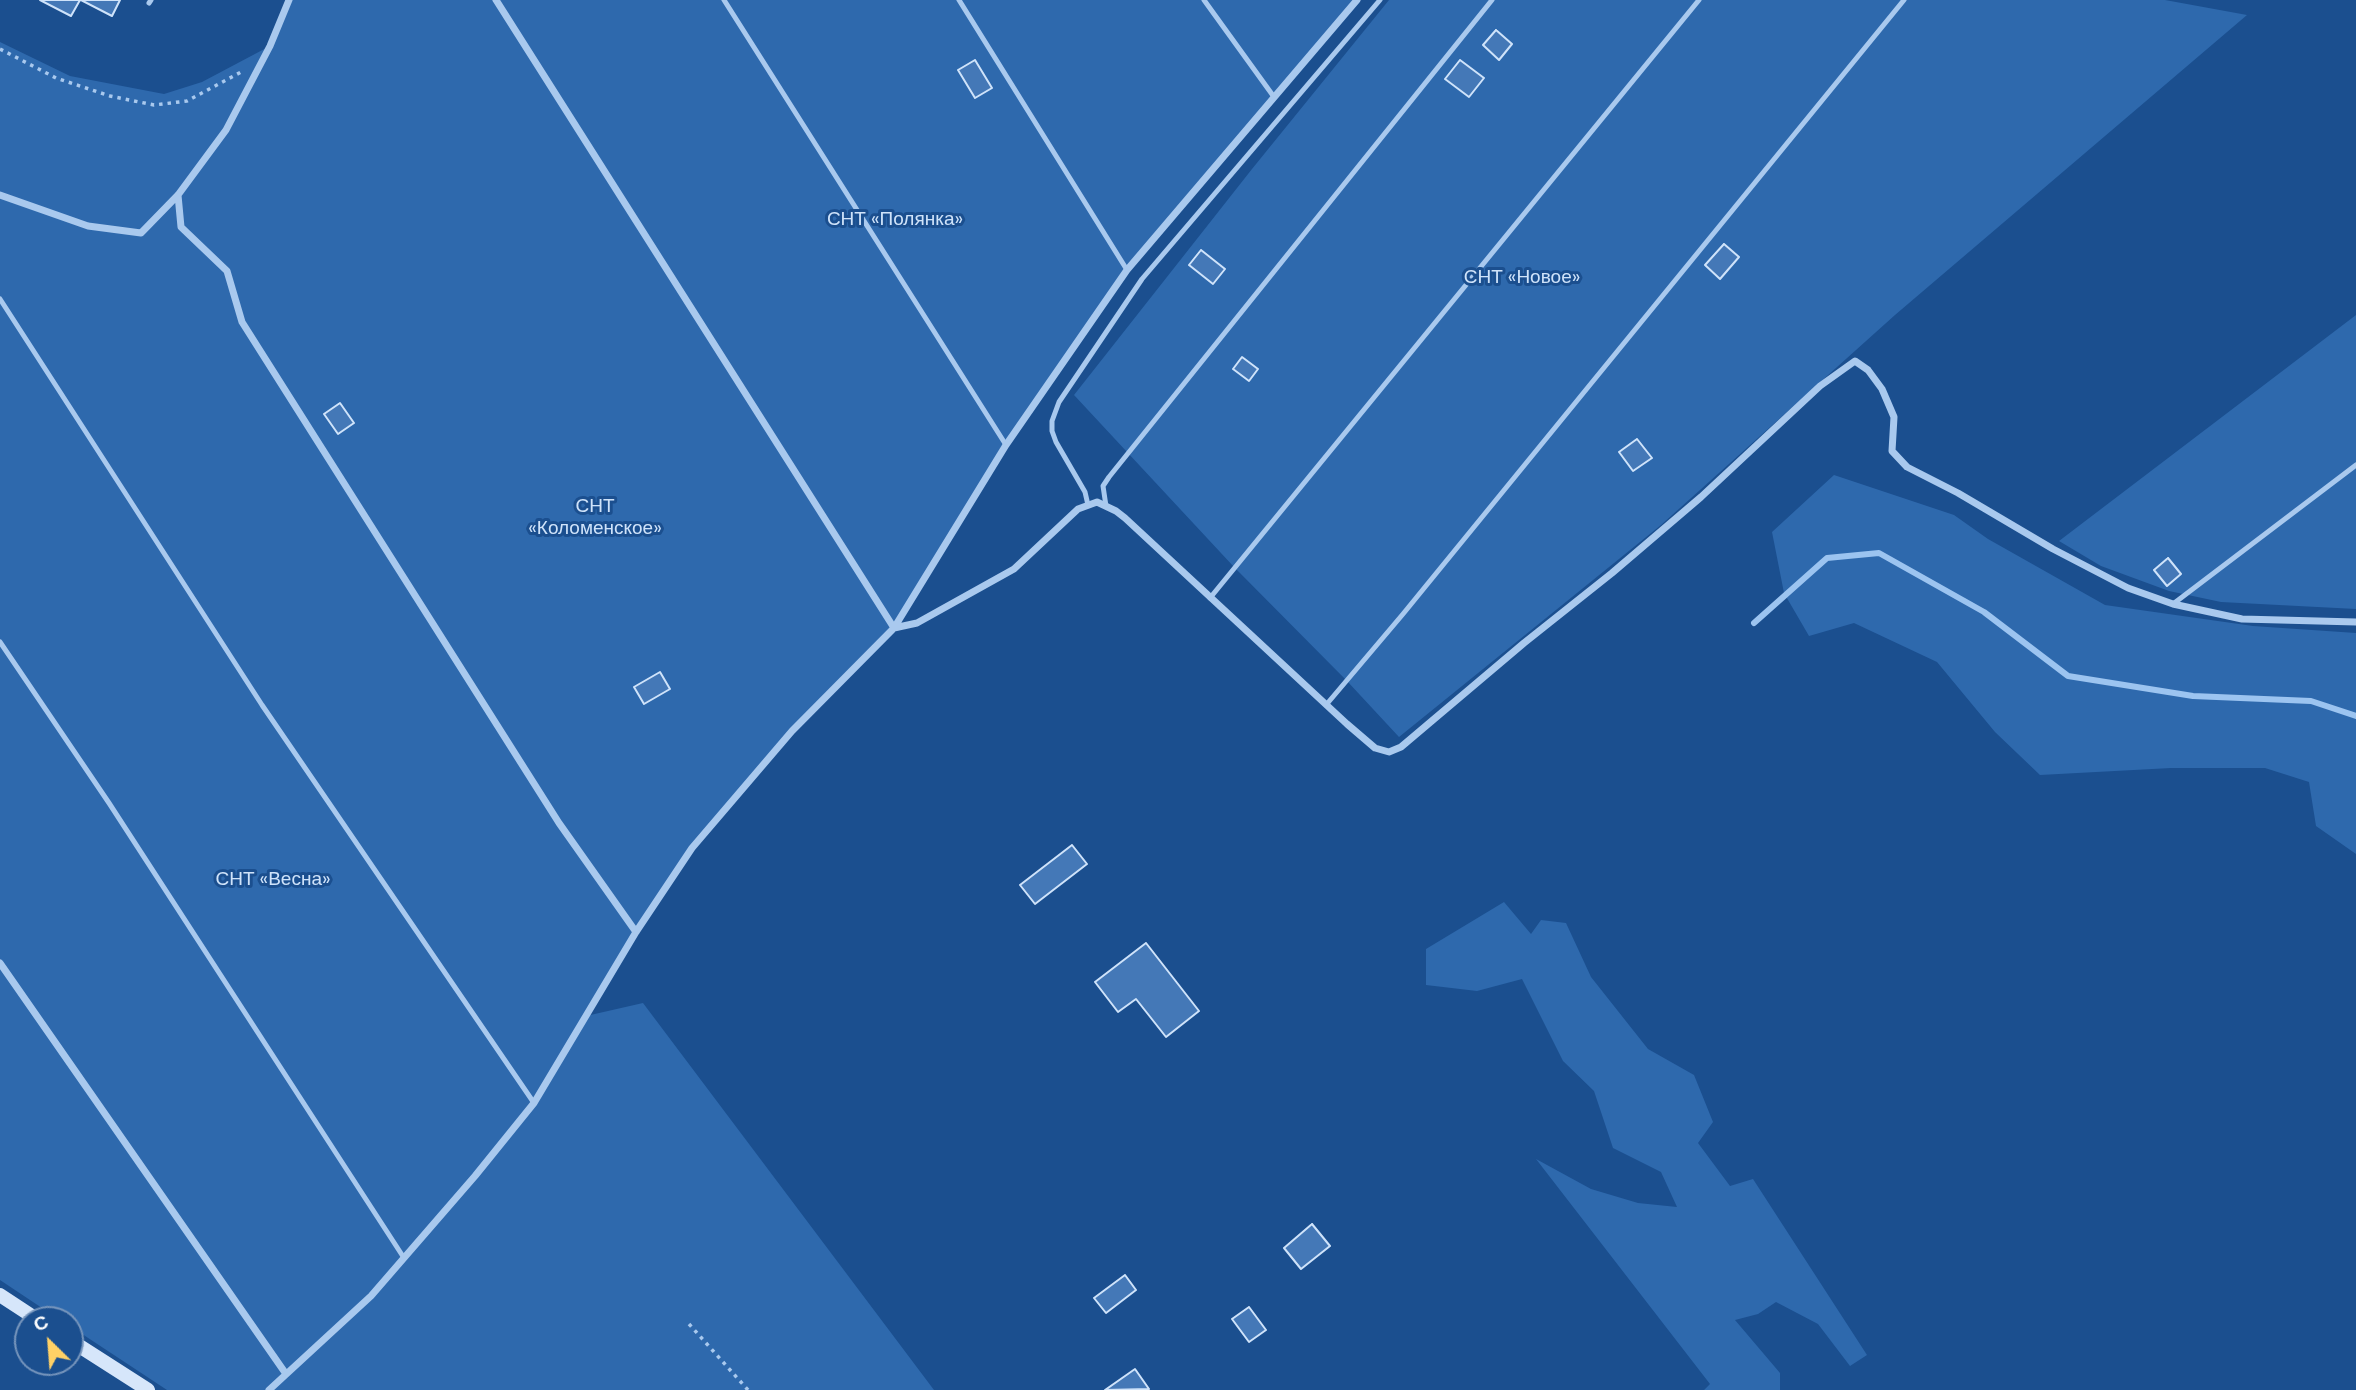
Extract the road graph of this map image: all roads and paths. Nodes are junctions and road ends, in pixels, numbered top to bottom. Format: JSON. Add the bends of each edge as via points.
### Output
{"nodes":[{"id":1,"x":289,"y":0,"type":"edge"},
{"id":2,"x":496,"y":0,"type":"edge"},
{"id":3,"x":724,"y":0,"type":"edge"},
{"id":4,"x":960,"y":0,"type":"edge"},
{"id":5,"x":1204,"y":0,"type":"edge"},
{"id":6,"x":1357,"y":0,"type":"edge"},
{"id":7,"x":1380,"y":0,"type":"edge"},
{"id":8,"x":1492,"y":0,"type":"edge"},
{"id":9,"x":1699,"y":0,"type":"edge"},
{"id":10,"x":1904,"y":0,"type":"edge"},
{"id":11,"x":0,"y":49,"type":"edge"},
{"id":12,"x":263,"y":59,"type":"junction"},
{"id":13,"x":1275,"y":97,"type":"junction"},
{"id":14,"x":0,"y":195,"type":"edge"},
{"id":15,"x":178,"y":195,"type":"junction"},
{"id":16,"x":1127,"y":270,"type":"junction"},
{"id":17,"x":0,"y":299,"type":"edge"},
{"id":18,"x":1006,"y":445,"type":"junction"},
{"id":19,"x":2356,"y":465,"type":"edge"},
{"id":20,"x":1088,"y":505,"type":"junction"},
{"id":21,"x":1106,"y":506,"type":"junction"},
{"id":22,"x":1210,"y":598,"type":"junction"},
{"id":23,"x":2173,"y":604,"type":"junction"},
{"id":24,"x":2356,"y":622,"type":"edge"},
{"id":25,"x":894,"y":628,"type":"junction"},
{"id":26,"x":0,"y":642,"type":"edge"},
{"id":27,"x":1326,"y":705,"type":"junction"},
{"id":28,"x":636,"y":932,"type":"junction"},
{"id":29,"x":0,"y":963,"type":"edge"},
{"id":30,"x":534,"y":1103,"type":"junction"},
{"id":31,"x":404,"y":1258,"type":"junction"},
{"id":32,"x":0,"y":1295,"type":"edge"},
{"id":33,"x":17,"y":1306,"type":"edge"},
{"id":34,"x":689,"y":1324,"type":"dead end"},
{"id":35,"x":84,"y":1349,"type":"edge"},
{"id":36,"x":286,"y":1374,"type":"junction"},
{"id":37,"x":148,"y":1390,"type":"edge"},
{"id":38,"x":269,"y":1390,"type":"edge"},
{"id":39,"x":748,"y":1390,"type":"edge"}],
"edges":[{"from":1,"to":12,"type":"street"},
{"from":2,"to":25,"type":"street"},
{"from":3,"to":18,"type":"lane"},
{"from":4,"to":16,"type":"lane"},
{"from":5,"to":13,"type":"lane"},
{"from":6,"to":13,"type":"street"},
{"from":7,"to":20,"type":"lane","via":[[1142,279],[1059,402],[1052,430]]},
{"from":8,"to":21,"type":"lane","via":[[1109,477],[1103,486]]},
{"from":9,"to":22,"type":"lane"},
{"from":10,"to":27,"type":"lane"},
{"from":11,"to":12,"type":"path","via":[[56,78],[154,105],[187,101]]},
{"from":12,"to":15,"type":"street","via":[[226,130]]},
{"from":13,"to":16,"type":"street"},
{"from":14,"to":15,"type":"street","via":[[88,226],[141,233]]},
{"from":15,"to":28,"type":"street","via":[[181,227],[227,271],[242,322],[559,823]]},
{"from":16,"to":18,"type":"street"},
{"from":17,"to":30,"type":"lane","via":[[262,705]]},
{"from":18,"to":25,"type":"street"},
{"from":19,"to":23,"type":"lane"},
{"from":20,"to":21,"type":"street"},
{"from":20,"to":25,"type":"street","via":[[1014,569],[917,624]]},
{"from":21,"to":22,"type":"street","via":[[1125,518]]},
{"from":22,"to":27,"type":"street"},
{"from":23,"to":24,"type":"street","via":[[2242,619]]},
{"from":23,"to":27,"type":"street","via":[[2128,588],[1907,467],[1892,451],[1894,417],[1882,388],[1855,361],[1821,386],[1701,497],[1401,747],[1389,752],[1375,748]]},
{"from":25,"to":28,"type":"street","via":[[792,731],[692,848]]},
{"from":26,"to":31,"type":"lane"},
{"from":28,"to":30,"type":"street"},
{"from":29,"to":36,"type":"street"},
{"from":30,"to":31,"type":"street"},
{"from":31,"to":36,"type":"street","via":[[371,1296]]},
{"from":32,"to":33,"type":"main road"},
{"from":34,"to":39,"type":"path"},
{"from":35,"to":37,"type":"main road"},
{"from":36,"to":38,"type":"street"}]}
